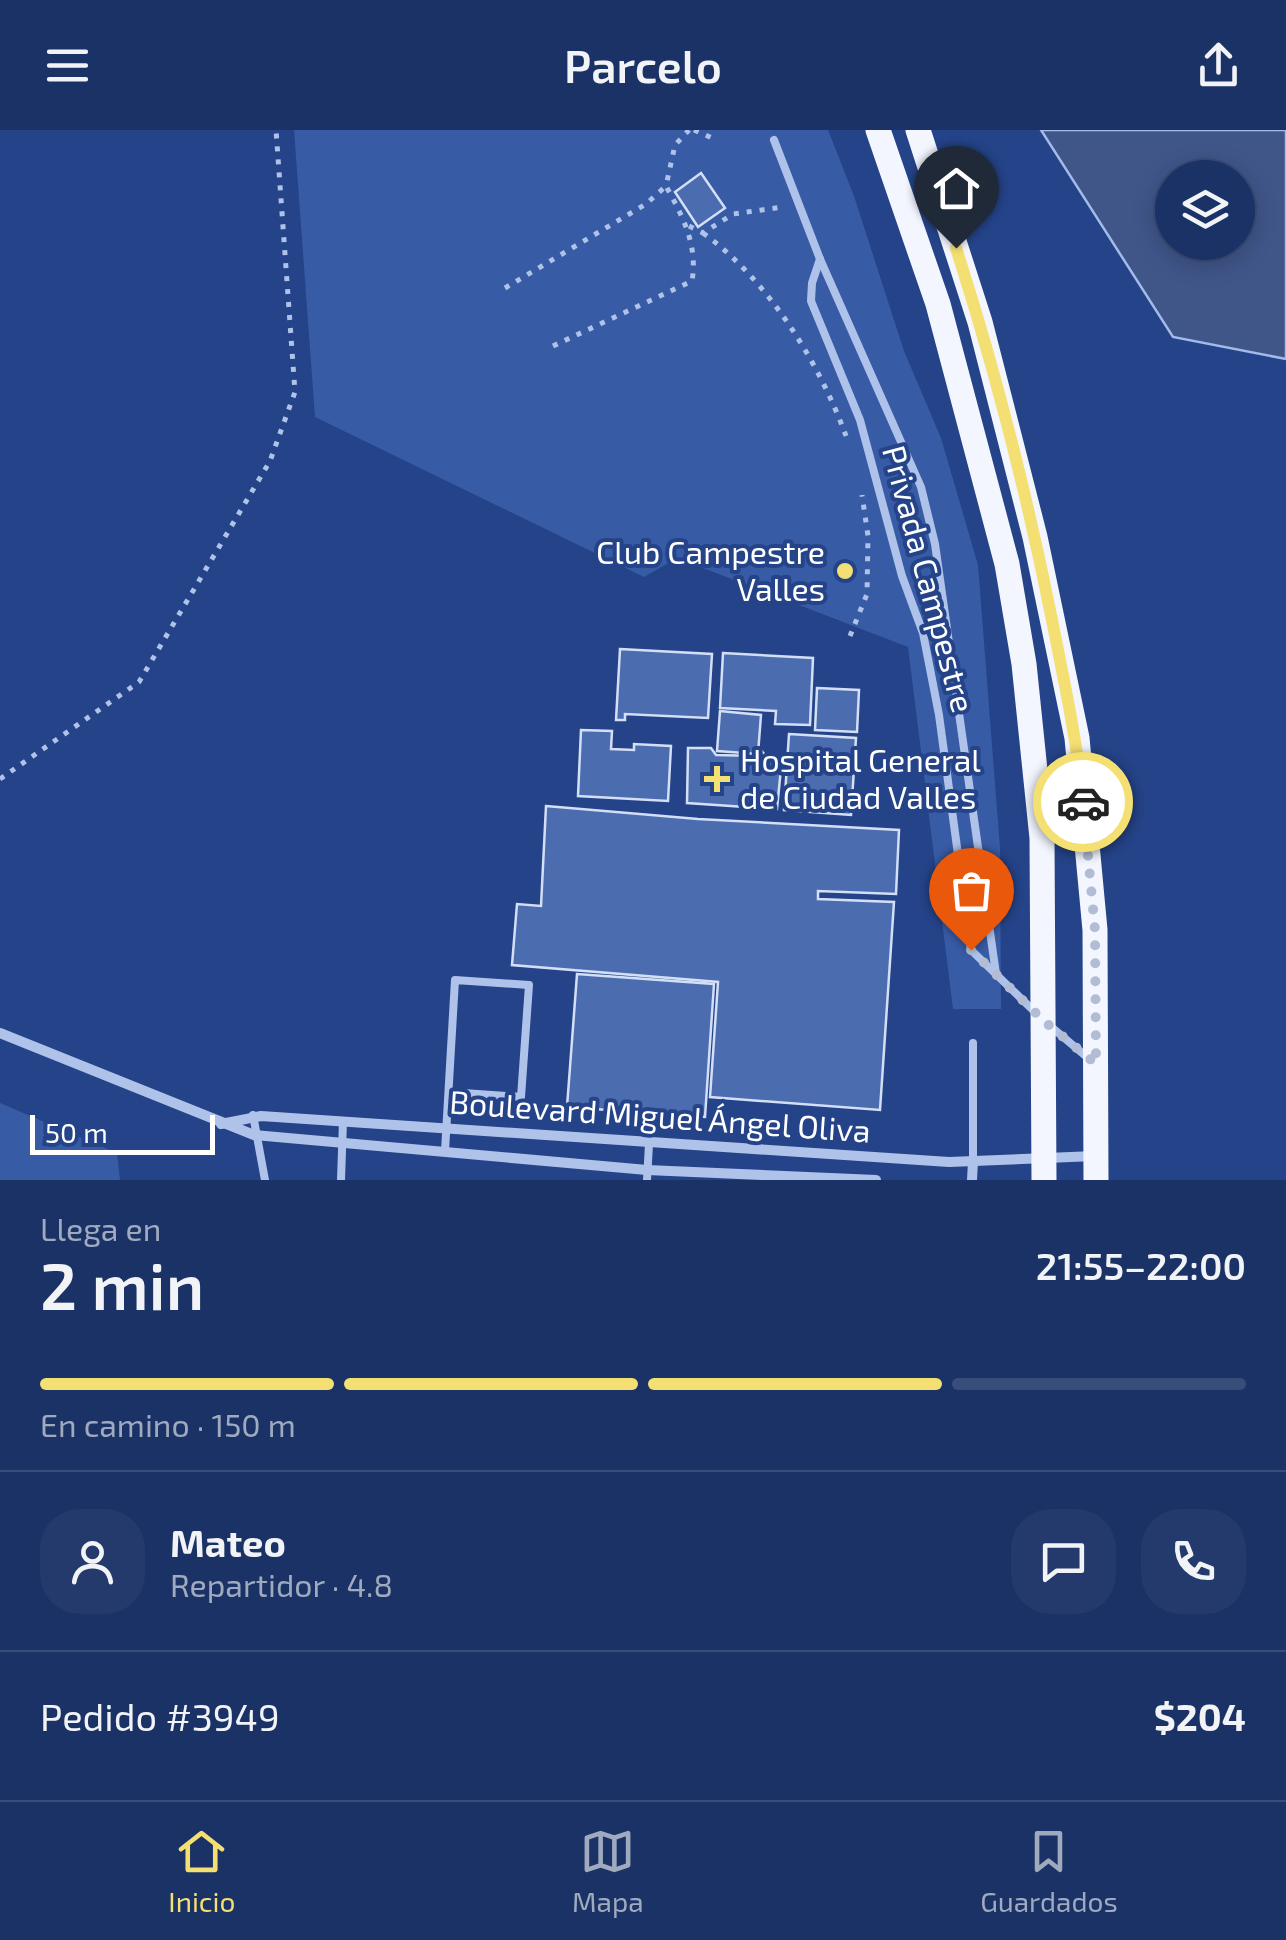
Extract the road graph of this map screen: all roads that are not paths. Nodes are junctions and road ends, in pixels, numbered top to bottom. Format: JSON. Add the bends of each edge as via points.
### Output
{"nodes":[{"id":1,"x":878,"y":130,"type":"edge"},
{"id":2,"x":918,"y":130,"type":"edge"},
{"id":3,"x":774,"y":140,"type":"dead end"},
{"id":4,"x":820,"y":259,"type":"junction"},
{"id":5,"x":996,"y":974,"type":"junction"},
{"id":6,"x":1044,"y":1021,"type":"junction"},
{"id":7,"x":0,"y":1034,"type":"edge"},
{"id":8,"x":973,"y":1043,"type":"dead end"},
{"id":9,"x":1096,"y":1064,"type":"junction"},
{"id":10,"x":449,"y":1092,"type":"junction"},
{"id":11,"x":252,"y":1116,"type":"junction"},
{"id":12,"x":344,"y":1120,"type":"junction"},
{"id":13,"x":221,"y":1124,"type":"junction"},
{"id":14,"x":446,"y":1126,"type":"junction"},
{"id":15,"x":254,"y":1135,"type":"junction"},
{"id":16,"x":342,"y":1143,"type":"junction"},
{"id":17,"x":649,"y":1144,"type":"junction"},
{"id":18,"x":445,"y":1152,"type":"junction"},
{"id":19,"x":973,"y":1161,"type":"junction"},
{"id":20,"x":1044,"y":1168,"type":"edge"},
{"id":21,"x":1096,"y":1168,"type":"edge"},
{"id":22,"x":647,"y":1175,"type":"edge"},
{"id":23,"x":816,"y":1178,"type":"edge"},
{"id":24,"x":265,"y":1180,"type":"edge"},
{"id":25,"x":341,"y":1180,"type":"edge"},
{"id":26,"x":876,"y":1180,"type":"edge"},
{"id":27,"x":972,"y":1180,"type":"edge"}],
"edges":[{"from":1,"to":6,"type":"main road","via":[[938,304],[1007,564],[1042,838]]},
{"from":2,"to":9,"type":"main road","via":[[980,322],[1035,536],[1076,738],[1095,930]]},
{"from":3,"to":4,"type":"lane"},
{"from":4,"to":5,"type":"lane","via":[[926,506]]},
{"from":4,"to":5,"type":"lane","name":"Privada Campestre","via":[[811,301],[860,420],[923,633],[971,950]]},
{"from":5,"to":6,"type":"lane","name":"Privada Campestre"},
{"from":6,"to":9,"type":"lane","name":"Privada Campestre"},
{"from":6,"to":20,"type":"main road"},
{"from":7,"to":13,"type":"street","name":"Boulevard Miguel Ángel Oliva"},
{"from":8,"to":19,"type":"lane"},
{"from":9,"to":21,"type":"main road"},
{"from":10,"to":10,"type":"lane","via":[[521,1097],[529,985],[454,980]]},
{"from":10,"to":14,"type":"lane"},
{"from":11,"to":12,"type":"street","name":"Boulevard Miguel Ángel Oliva"},
{"from":11,"to":13,"type":"street","name":"Boulevard Miguel Ángel Oliva"},
{"from":11,"to":15,"type":"lane"},
{"from":12,"to":14,"type":"street","name":"Boulevard Miguel Ángel Oliva"},
{"from":12,"to":16,"type":"lane"},
{"from":13,"to":15,"type":"street","name":"Boulevard Miguel Ángel Oliva"},
{"from":14,"to":17,"type":"street","name":"Boulevard Miguel Ángel Oliva"},
{"from":14,"to":18,"type":"lane"},
{"from":15,"to":16,"type":"street","name":"Boulevard Miguel Ángel Oliva"},
{"from":15,"to":24,"type":"lane"},
{"from":16,"to":18,"type":"street","name":"Boulevard Miguel Ángel Oliva"},
{"from":16,"to":25,"type":"lane"},
{"from":17,"to":19,"type":"street","name":"Boulevard Miguel Ángel Oliva"},
{"from":17,"to":22,"type":"lane"},
{"from":18,"to":22,"type":"street","name":"Boulevard Miguel Ángel Oliva"},
{"from":19,"to":20,"type":"street","name":"Boulevard Miguel Ángel Oliva"},
{"from":19,"to":27,"type":"street"},
{"from":20,"to":21,"type":"street","name":"Boulevard Miguel Ángel Oliva"},
{"from":22,"to":23,"type":"street","name":"Boulevard Miguel Ángel Oliva"},
{"from":23,"to":26,"type":"street","name":"Boulevard Miguel Ángel Oliva"}]}
